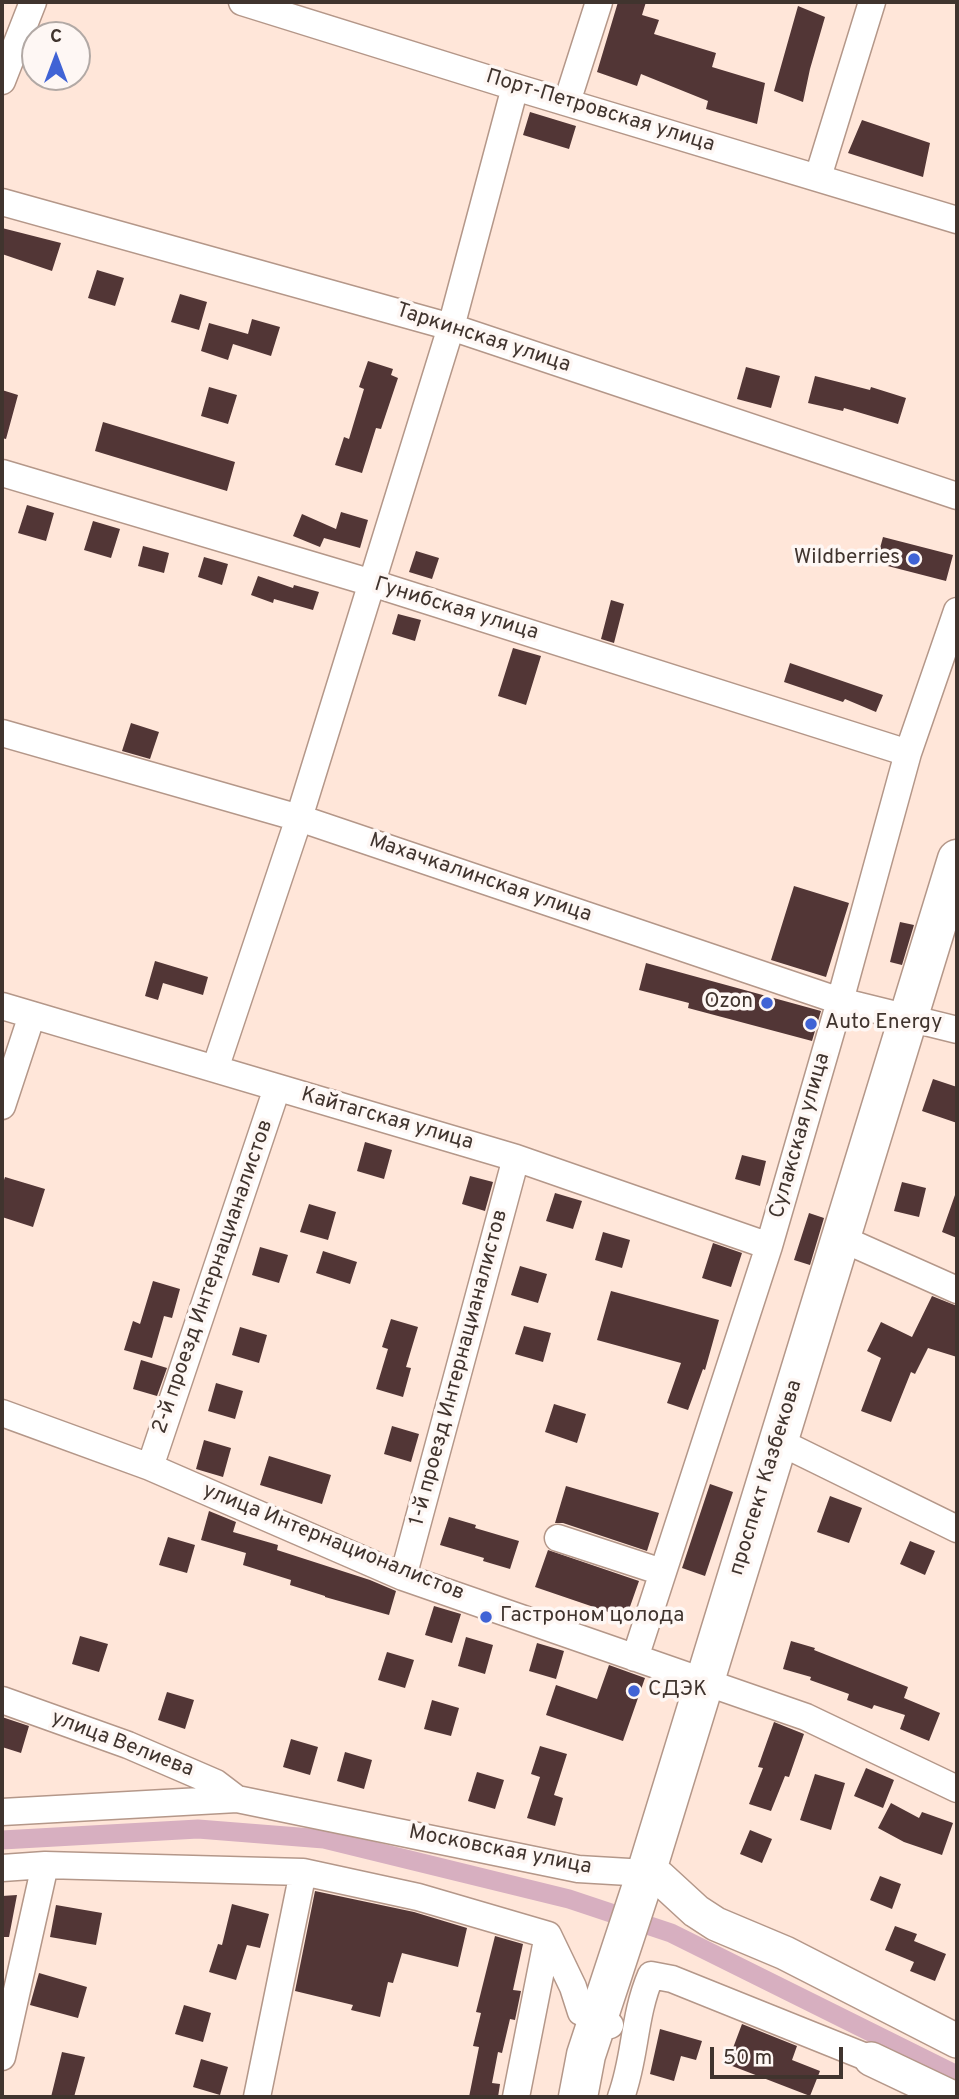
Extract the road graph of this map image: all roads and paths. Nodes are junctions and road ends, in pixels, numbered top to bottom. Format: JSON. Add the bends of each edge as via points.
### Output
{"nodes":[{"id":1,"x":33,"y":2,"type":"edge"},
{"id":2,"x":242,"y":2,"type":"edge"},
{"id":3,"x":599,"y":2,"type":"edge"},
{"id":4,"x":872,"y":2,"type":"edge"},
{"id":5,"x":323,"y":13,"type":"edge"},
{"id":6,"x":2,"y":81,"type":"edge"},
{"id":7,"x":515,"y":87,"type":"junction"},
{"id":8,"x":567,"y":102,"type":"junction"},
{"id":9,"x":818,"y":177,"type":"junction"},
{"id":10,"x":2,"y":202,"type":"edge"},
{"id":11,"x":957,"y":220,"type":"edge"},
{"id":12,"x":451,"y":327,"type":"junction"},
{"id":13,"x":2,"y":473,"type":"edge"},
{"id":14,"x":957,"y":496,"type":"edge"},
{"id":15,"x":372,"y":583,"type":"junction"},
{"id":16,"x":957,"y":611,"type":"edge"},
{"id":17,"x":2,"y":733,"type":"edge"},
{"id":18,"x":908,"y":753,"type":"junction"},
{"id":19,"x":299,"y":818,"type":"junction"},
{"id":20,"x":957,"y":859,"type":"edge"},
{"id":21,"x":957,"y":907,"type":"edge"},
{"id":22,"x":840,"y":1001,"type":"junction"},
{"id":23,"x":2,"y":1006,"type":"edge"},
{"id":24,"x":32,"y":1015,"type":"junction"},
{"id":25,"x":930,"y":1023,"type":"edge"},
{"id":26,"x":215,"y":1069,"type":"junction"},
{"id":27,"x":278,"y":1088,"type":"junction"},
{"id":28,"x":2,"y":1106,"type":"edge"},
{"id":29,"x":516,"y":1158,"type":"junction"},
{"id":30,"x":856,"y":1245,"type":"junction"},
{"id":31,"x":769,"y":1246,"type":"junction"},
{"id":32,"x":957,"y":1290,"type":"edge"},
{"id":33,"x":2,"y":1413,"type":"edge"},
{"id":34,"x":794,"y":1449,"type":"junction"},
{"id":35,"x":150,"y":1467,"type":"junction"},
{"id":36,"x":957,"y":1529,"type":"edge"},
{"id":37,"x":558,"y":1538,"type":"dead end"},
{"id":38,"x":662,"y":1572,"type":"junction"},
{"id":39,"x":403,"y":1577,"type":"junction"},
{"id":40,"x":635,"y":1658,"type":"junction"},
{"id":41,"x":711,"y":1684,"type":"junction"},
{"id":42,"x":2,"y":1700,"type":"edge"},
{"id":43,"x":957,"y":1789,"type":"edge"},
{"id":44,"x":237,"y":1799,"type":"junction"},
{"id":45,"x":2,"y":1812,"type":"edge"},
{"id":46,"x":45,"y":1865,"type":"junction"},
{"id":47,"x":2,"y":1868,"type":"edge"},
{"id":48,"x":303,"y":1872,"type":"junction"},
{"id":49,"x":648,"y":1889,"type":"junction"},
{"id":50,"x":548,"y":1935,"type":"junction"},
{"id":51,"x":604,"y":2022,"type":"junction"},
{"id":52,"x":957,"y":2040,"type":"edge"},
{"id":53,"x":2,"y":2057,"type":"edge"},
{"id":54,"x":871,"y":2059,"type":"joint"},
{"id":55,"x":257,"y":2097,"type":"edge"},
{"id":56,"x":516,"y":2097,"type":"edge"},
{"id":57,"x":578,"y":2097,"type":"edge"},
{"id":58,"x":593,"y":2097,"type":"edge"},
{"id":59,"x":621,"y":2097,"type":"edge"},
{"id":60,"x":951,"y":2097,"type":"edge"}],
"edges":[{"from":1,"to":6,"type":"street"},
{"from":2,"to":5,"type":"street","name":"Порт-Петровская улица"},
{"from":3,"to":8,"type":"street"},
{"from":4,"to":9,"type":"street"},
{"from":5,"to":7,"type":"street","name":"Порт-Петровская улица"},
{"from":7,"to":8,"type":"street","name":"Порт-Петровская улица"},
{"from":7,"to":12,"type":"street"},
{"from":8,"to":9,"type":"street","name":"Порт-Петровская улица"},
{"from":9,"to":11,"type":"street","name":"Порт-Петровская улица"},
{"from":10,"to":12,"type":"street","name":"Таркинская улица"},
{"from":12,"to":14,"type":"street","name":"Таркинская улица"},
{"from":12,"to":15,"type":"street"},
{"from":13,"to":15,"type":"street","name":"Гунибская улица"},
{"from":15,"to":18,"type":"street","name":"Гунибская улица"},
{"from":15,"to":19,"type":"street"},
{"from":16,"to":18,"type":"street","name":"Сулакская улица"},
{"from":17,"to":19,"type":"street","name":"Махачкалинская улица"},
{"from":18,"to":22,"type":"street","name":"Сулакская улица"},
{"from":19,"to":22,"type":"street","name":"Махачкалинская улица"},
{"from":19,"to":26,"type":"street"},
{"from":20,"to":25,"type":"highway","name":"проспект Казбекова"},
{"from":21,"to":25,"type":"highway","name":"проспект Казбекова"},
{"from":22,"to":25,"type":"street","name":"Махачкалинская улица"},
{"from":22,"to":31,"type":"street","name":"Сулакская улица"},
{"from":23,"to":24,"type":"street","name":"Кайтагская улица"},
{"from":24,"to":26,"type":"street","name":"Кайтагская улица"},
{"from":24,"to":28,"type":"street"},
{"from":25,"to":30,"type":"highway","name":"проспект Казбекова"},
{"from":25,"to":41,"type":"highway","name":"проспект Казбекова"},
{"from":26,"to":27,"type":"street","name":"Кайтагская улица"},
{"from":27,"to":29,"type":"street","name":"Кайтагская улица"},
{"from":27,"to":35,"type":"street","name":"2-й проезд Интернацианалистов"},
{"from":29,"to":31,"type":"street","name":"Кайтагская улица"},
{"from":29,"to":39,"type":"street","name":"1-й проезд Интернацианалистов"},
{"from":30,"to":32,"type":"street"},
{"from":30,"to":34,"type":"highway","name":"проспект Казбекова"},
{"from":31,"to":38,"type":"street","name":"Сулакская улица"},
{"from":33,"to":35,"type":"street","name":"улица Интернационалистов"},
{"from":34,"to":36,"type":"street"},
{"from":34,"to":41,"type":"highway","name":"проспект Казбекова"},
{"from":35,"to":39,"type":"street","name":"улица Интернационалистов"},
{"from":37,"to":38,"type":"street"},
{"from":38,"to":40,"type":"street","name":"Сулакская улица"},
{"from":39,"to":40,"type":"street","name":"улица Интернационалистов"},
{"from":40,"to":41,"type":"street","name":"улица Интернационалистов"},
{"from":41,"to":43,"type":"street","name":"улица Интернационалистов","via":[[806,1717]]},
{"from":41,"to":49,"type":"highway","name":"проспект Казбекова"},
{"from":42,"to":44,"type":"street","name":"улица Велиева","via":[[128,1745],[216,1783]]},
{"from":44,"to":45,"type":"street","name":"Московская улица"},
{"from":44,"to":49,"type":"street","name":"Московская улица","via":[[578,1869]]},
{"from":46,"to":47,"type":"street"},
{"from":46,"to":48,"type":"street"},
{"from":46,"to":53,"type":"street"},
{"from":48,"to":50,"type":"street","via":[[418,1897]]},
{"from":48,"to":55,"type":"street"},
{"from":49,"to":51,"type":"highway","name":"проспект Казбекова"},
{"from":49,"to":52,"type":"main road"},
{"from":50,"to":51,"type":"street","via":[[581,2012]]},
{"from":50,"to":56,"type":"street"},
{"from":51,"to":57,"type":"highway","name":"проспект Казбекова","via":[[586,2055]]},
{"from":51,"to":58,"type":"highway","name":"проспект Казбекова"},
{"from":54,"to":59,"type":"street","via":[[672,1979],[651,1975],[641,1998]]},
{"from":54,"to":60,"type":"main road"}]}
